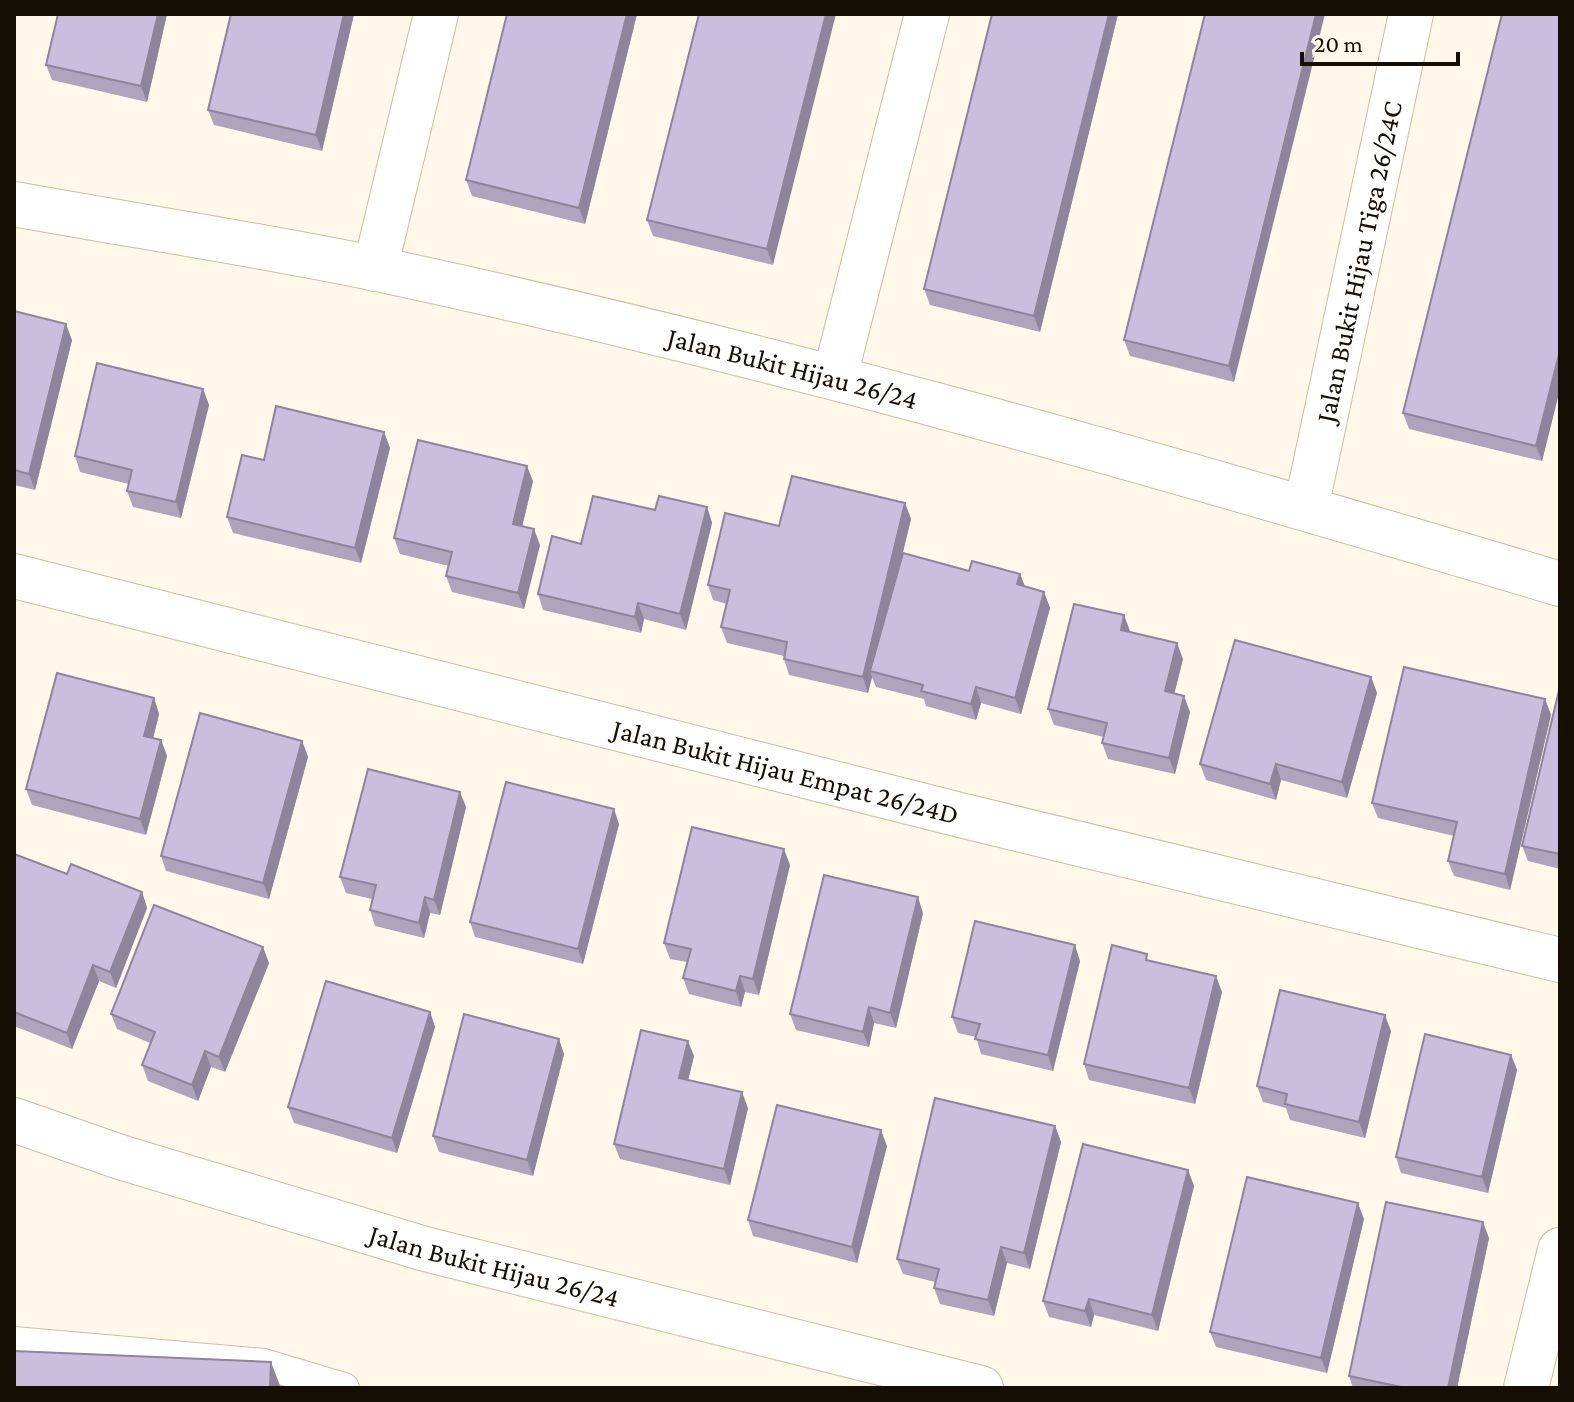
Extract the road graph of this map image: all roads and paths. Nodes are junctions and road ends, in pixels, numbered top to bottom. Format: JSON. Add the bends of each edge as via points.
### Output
{"nodes":[{"id":1,"x":436,"y":14,"type":"edge"},
{"id":2,"x":927,"y":14,"type":"edge"},
{"id":3,"x":1411,"y":14,"type":"edge"},
{"id":4,"x":14,"y":204,"type":"edge"},
{"id":5,"x":375,"y":269,"type":"junction"},
{"id":6,"x":835,"y":376,"type":"junction"},
{"id":7,"x":1306,"y":508,"type":"junction"},
{"id":8,"x":14,"y":576,"type":"edge"},
{"id":9,"x":1560,"y":584,"type":"edge"},
{"id":10,"x":1560,"y":960,"type":"edge"},
{"id":11,"x":14,"y":1120,"type":"edge"},
{"id":12,"x":1560,"y":1250,"type":"edge"},
{"id":13,"x":14,"y":1342,"type":"edge"},
{"id":14,"x":344,"y":1388,"type":"edge"},
{"id":15,"x":981,"y":1388,"type":"edge"},
{"id":16,"x":1526,"y":1388,"type":"edge"}],
"edges":[{"from":1,"to":5,"type":"street"},
{"from":2,"to":6,"type":"street"},
{"from":3,"to":7,"type":"street","name":"Jalan Bukit Hijau Tiga 26/24C"},
{"from":4,"to":5,"type":"street","name":"Jalan Bukit Hijau 26/24"},
{"from":5,"to":6,"type":"street","name":"Jalan Bukit Hijau 26/24"},
{"from":6,"to":7,"type":"street","name":"Jalan Bukit Hijau 26/24"},
{"from":7,"to":9,"type":"street","name":"Jalan Bukit Hijau 26/24"},
{"from":8,"to":10,"type":"street","name":"Jalan Bukit Hijau Empat 26/24D"},
{"from":11,"to":15,"type":"street","name":"Jalan Bukit Hijau 26/24","via":[[425,1249]]},
{"from":12,"to":16,"type":"street"},
{"from":13,"to":14,"type":"lane","via":[[264,1364]]}]}
